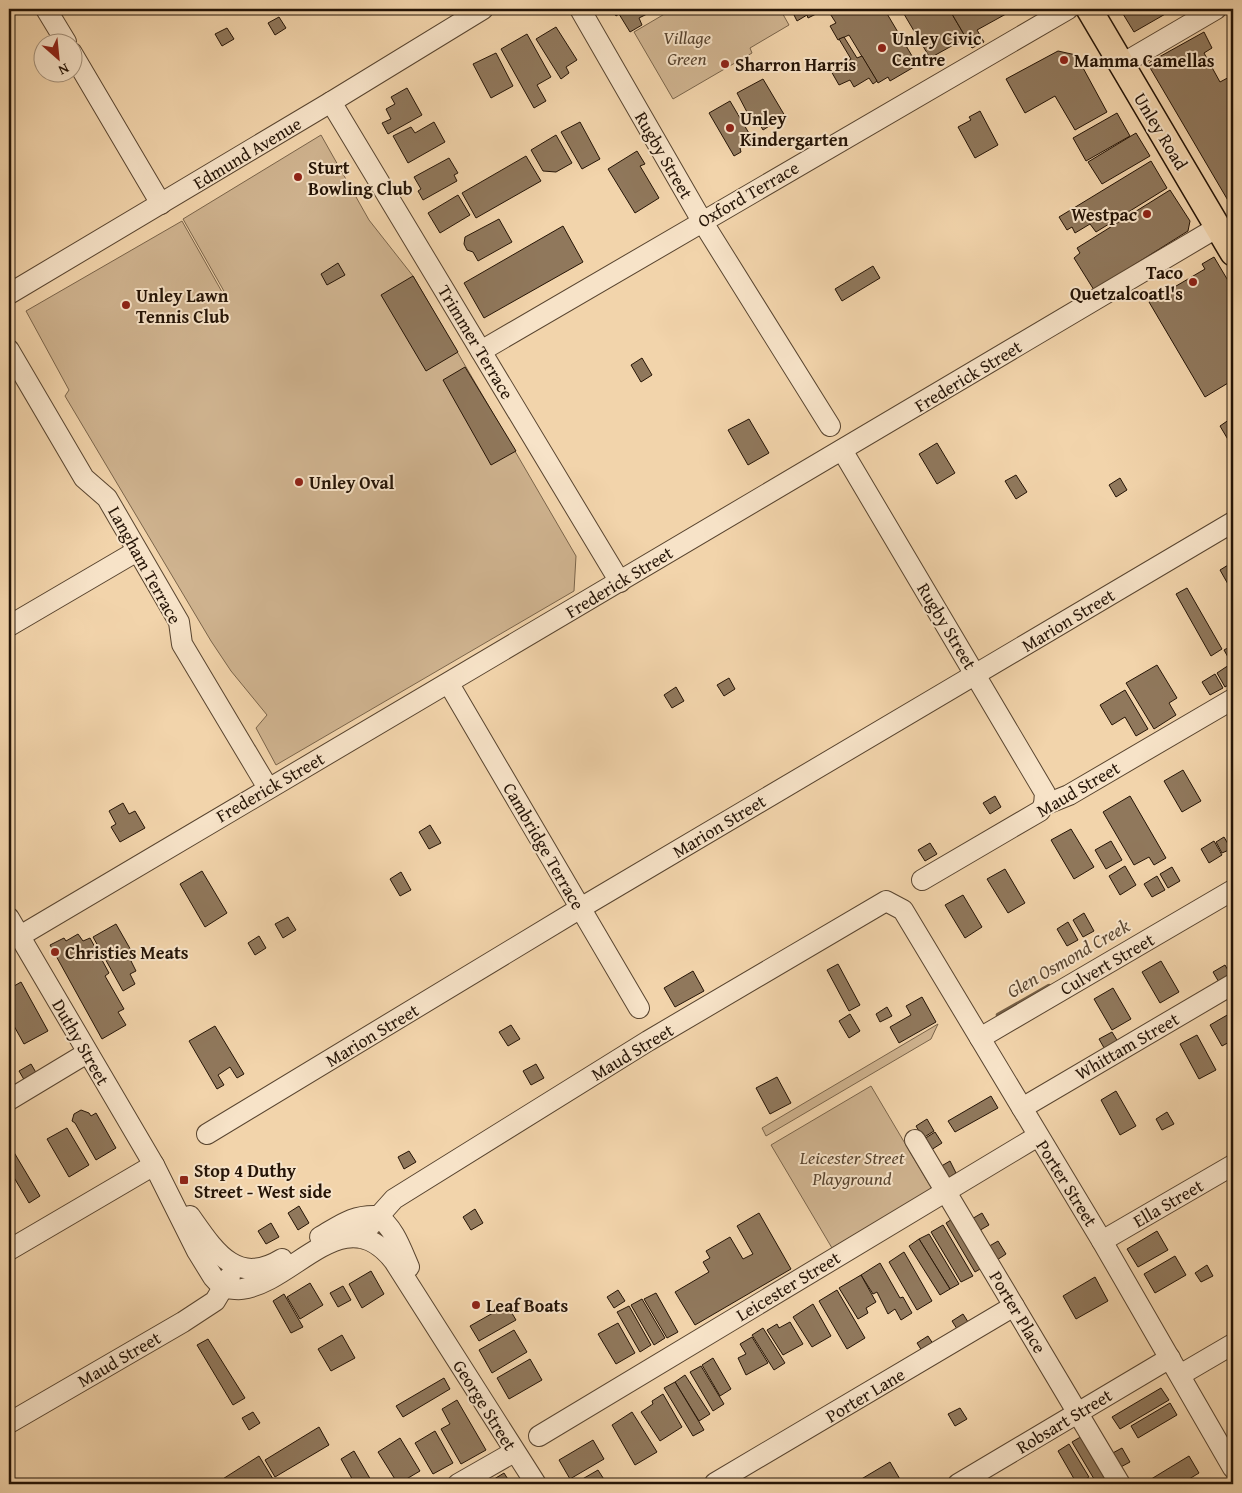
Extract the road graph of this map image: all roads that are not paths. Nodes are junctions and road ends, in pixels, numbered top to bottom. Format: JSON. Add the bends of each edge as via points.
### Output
{"nodes":[{"id":1,"x":46,"y":9,"type":"edge"},
{"id":2,"x":483,"y":9,"type":"edge"},
{"id":3,"x":580,"y":9,"type":"edge"},
{"id":4,"x":1068,"y":9,"type":"edge"},
{"id":5,"x":1089,"y":9,"type":"edge"},
{"id":6,"x":1216,"y":9,"type":"edge"},
{"id":7,"x":60,"y":32,"type":"edge"},
{"id":8,"x":1122,"y":64,"type":"junction"},
{"id":9,"x":82,"y":70,"type":"edge"},
{"id":10,"x":331,"y":102,"type":"junction"},
{"id":11,"x":161,"y":204,"type":"junction"},
{"id":12,"x":702,"y":221,"type":"junction"},
{"id":13,"x":1218,"y":228,"type":"junction"},
{"id":14,"x":1233,"y":253,"type":"edge"},
{"id":15,"x":9,"y":294,"type":"edge"},
{"id":16,"x":9,"y":350,"type":"edge"},
{"id":17,"x":481,"y":351,"type":"junction"},
{"id":18,"x":830,"y":426,"type":"dead end"},
{"id":19,"x":842,"y":450,"type":"junction"},
{"id":20,"x":1233,"y":522,"type":"edge"},
{"id":21,"x":137,"y":551,"type":"junction"},
{"id":22,"x":620,"y":582,"type":"junction"},
{"id":23,"x":9,"y":626,"type":"edge"},
{"id":24,"x":976,"y":674,"type":"junction"},
{"id":25,"x":449,"y":684,"type":"junction"},
{"id":26,"x":1233,"y":698,"type":"edge"},
{"id":27,"x":268,"y":788,"type":"junction"},
{"id":28,"x":1044,"y":805,"type":"junction"},
{"id":29,"x":922,"y":880,"type":"dead end"},
{"id":30,"x":1233,"y":890,"type":"edge"},
{"id":31,"x":894,"y":904,"type":"joint"},
{"id":32,"x":581,"y":908,"type":"junction"},
{"id":33,"x":9,"y":918,"type":"edge"},
{"id":34,"x":20,"y":936,"type":"junction"},
{"id":35,"x":1233,"y":984,"type":"edge"},
{"id":36,"x":639,"y":1008,"type":"dead end"},
{"id":37,"x":980,"y":1038,"type":"junction"},
{"id":38,"x":87,"y":1053,"type":"junction"},
{"id":39,"x":9,"y":1100,"type":"edge"},
{"id":40,"x":1022,"y":1108,"type":"junction"},
{"id":41,"x":207,"y":1134,"type":"dead end"},
{"id":42,"x":1038,"y":1136,"type":"junction"},
{"id":43,"x":916,"y":1140,"type":"dead end"},
{"id":44,"x":154,"y":1165,"type":"junction"},
{"id":45,"x":1233,"y":1165,"type":"edge"},
{"id":46,"x":946,"y":1192,"type":"junction"},
{"id":47,"x":377,"y":1216,"type":"junction"},
{"id":48,"x":360,"y":1237,"type":"junction"},
{"id":49,"x":1102,"y":1241,"type":"junction"},
{"id":50,"x":9,"y":1250,"type":"edge"},
{"id":51,"x":237,"y":1266,"type":"junction"},
{"id":52,"x":223,"y":1288,"type":"junction"},
{"id":53,"x":1014,"y":1306,"type":"junction"},
{"id":54,"x":436,"y":1326,"type":"junction"},
{"id":55,"x":1233,"y":1344,"type":"edge"},
{"id":56,"x":1175,"y":1366,"type":"junction"},
{"id":57,"x":1078,"y":1413,"type":"junction"},
{"id":58,"x":9,"y":1423,"type":"edge"},
{"id":59,"x":539,"y":1436,"type":"dead end"},
{"id":60,"x":514,"y":1452,"type":"junction"},
{"id":61,"x":1233,"y":1468,"type":"edge"},
{"id":62,"x":715,"y":1483,"type":"edge"},
{"id":63,"x":458,"y":1484,"type":"edge"},
{"id":64,"x":536,"y":1484,"type":"edge"},
{"id":65,"x":958,"y":1484,"type":"edge"},
{"id":66,"x":1120,"y":1484,"type":"edge"}],
"edges":[{"from":1,"to":7,"type":"street"},
{"from":2,"to":10,"type":"street","name":"Edmund Avenue"},
{"from":3,"to":12,"type":"street","name":"Rugby Street"},
{"from":4,"to":12,"type":"street","name":"Oxford Terrace"},
{"from":5,"to":8,"type":"main road","name":"Unley Road"},
{"from":6,"to":8,"type":"street"},
{"from":8,"to":13,"type":"main road","name":"Unley Road"},
{"from":9,"to":11,"type":"street"},
{"from":10,"to":11,"type":"street","name":"Edmund Avenue"},
{"from":10,"to":17,"type":"street","name":"Trimmer Terrace"},
{"from":11,"to":15,"type":"street","name":"Edmund Avenue"},
{"from":12,"to":17,"type":"street","name":"Oxford Terrace"},
{"from":12,"to":18,"type":"street","name":"Rugby Street"},
{"from":13,"to":14,"type":"main road","name":"Unley Road"},
{"from":13,"to":19,"type":"street","name":"Frederick Street"},
{"from":16,"to":21,"type":"street","name":"Langham Terrace","via":[[84,478],[107,498]]},
{"from":17,"to":22,"type":"street","name":"Trimmer Terrace"},
{"from":19,"to":22,"type":"street","name":"Frederick Street"},
{"from":19,"to":24,"type":"street","name":"Rugby Street"},
{"from":20,"to":24,"type":"street","name":"Marion Street"},
{"from":21,"to":23,"type":"street"},
{"from":21,"to":27,"type":"street","name":"Langham Terrace","via":[[179,622],[182,644]]},
{"from":22,"to":25,"type":"street","name":"Frederick Street"},
{"from":24,"to":28,"type":"street","name":"Rugby Street","via":[[1045,793]]},
{"from":24,"to":32,"type":"street","name":"Marion Street"},
{"from":25,"to":27,"type":"street","name":"Frederick Street"},
{"from":25,"to":32,"type":"street","name":"Cambridge Terrace"},
{"from":26,"to":28,"type":"street","name":"Maud Street","via":[[1069,795]]},
{"from":27,"to":34,"type":"street","name":"Frederick Street"},
{"from":28,"to":29,"type":"street","name":"Maud Street","via":[[1040,811]]},
{"from":30,"to":37,"type":"street","name":"Culvert Street"},
{"from":31,"to":37,"type":"street","name":"Porter Street","via":[[903,910]]},
{"from":31,"to":47,"type":"street","name":"Maud Street","via":[[886,901],[648,1041],[394,1199]]},
{"from":32,"to":36,"type":"street","name":"Cambridge Terrace"},
{"from":32,"to":41,"type":"street","name":"Marion Street"},
{"from":33,"to":34,"type":"street","name":"Duthy Street"},
{"from":34,"to":38,"type":"street","name":"Duthy Street"},
{"from":35,"to":40,"type":"street","name":"Whittam Street"},
{"from":37,"to":40,"type":"street","name":"Porter Street"},
{"from":38,"to":39,"type":"street"},
{"from":38,"to":44,"type":"street","name":"Duthy Street"},
{"from":40,"to":42,"type":"street","name":"Porter Street"},
{"from":42,"to":46,"type":"street","name":"Leicester Street"},
{"from":42,"to":49,"type":"street","name":"Porter Street"},
{"from":43,"to":46,"type":"street","name":"Porter Place"},
{"from":44,"to":50,"type":"street"},
{"from":44,"to":51,"type":"street","name":"Duthy Street","via":[[217,1254]]},
{"from":44,"to":52,"type":"street","name":"Duthy Street","via":[[196,1251]]},
{"from":45,"to":49,"type":"street","name":"Ella Street"},
{"from":46,"to":53,"type":"street","name":"Porter Place"},
{"from":46,"to":59,"type":"street","name":"Leicester Street"},
{"from":47,"to":48,"type":"street","name":"Maud Street"},
{"from":47,"to":51,"type":"street","via":[[352,1218],[268,1268],[251,1270]]},
{"from":47,"to":54,"type":"street","name":"George Street","via":[[393,1233]]},
{"from":48,"to":52,"type":"street","via":[[332,1241],[260,1284],[241,1290]]},
{"from":48,"to":54,"type":"street","name":"George Street","via":[[374,1241],[387,1252]]},
{"from":49,"to":56,"type":"street","name":"Porter Street"},
{"from":51,"to":52,"type":"street","name":"Maud Street"},
{"from":52,"to":58,"type":"street","name":"Maud Street","via":[[215,1301],[183,1322]]},
{"from":53,"to":57,"type":"street","name":"Porter Place"},
{"from":53,"to":62,"type":"street","name":"Porter Lane"},
{"from":54,"to":60,"type":"street","name":"George Street"},
{"from":55,"to":56,"type":"street","name":"Robsart Street"},
{"from":56,"to":57,"type":"street","name":"Robsart Street"},
{"from":56,"to":61,"type":"street","name":"Porter Street"},
{"from":57,"to":65,"type":"street","name":"Robsart Street"},
{"from":57,"to":66,"type":"street","name":"Porter Place"},
{"from":60,"to":63,"type":"street"},
{"from":60,"to":64,"type":"street","name":"George Street"}]}
